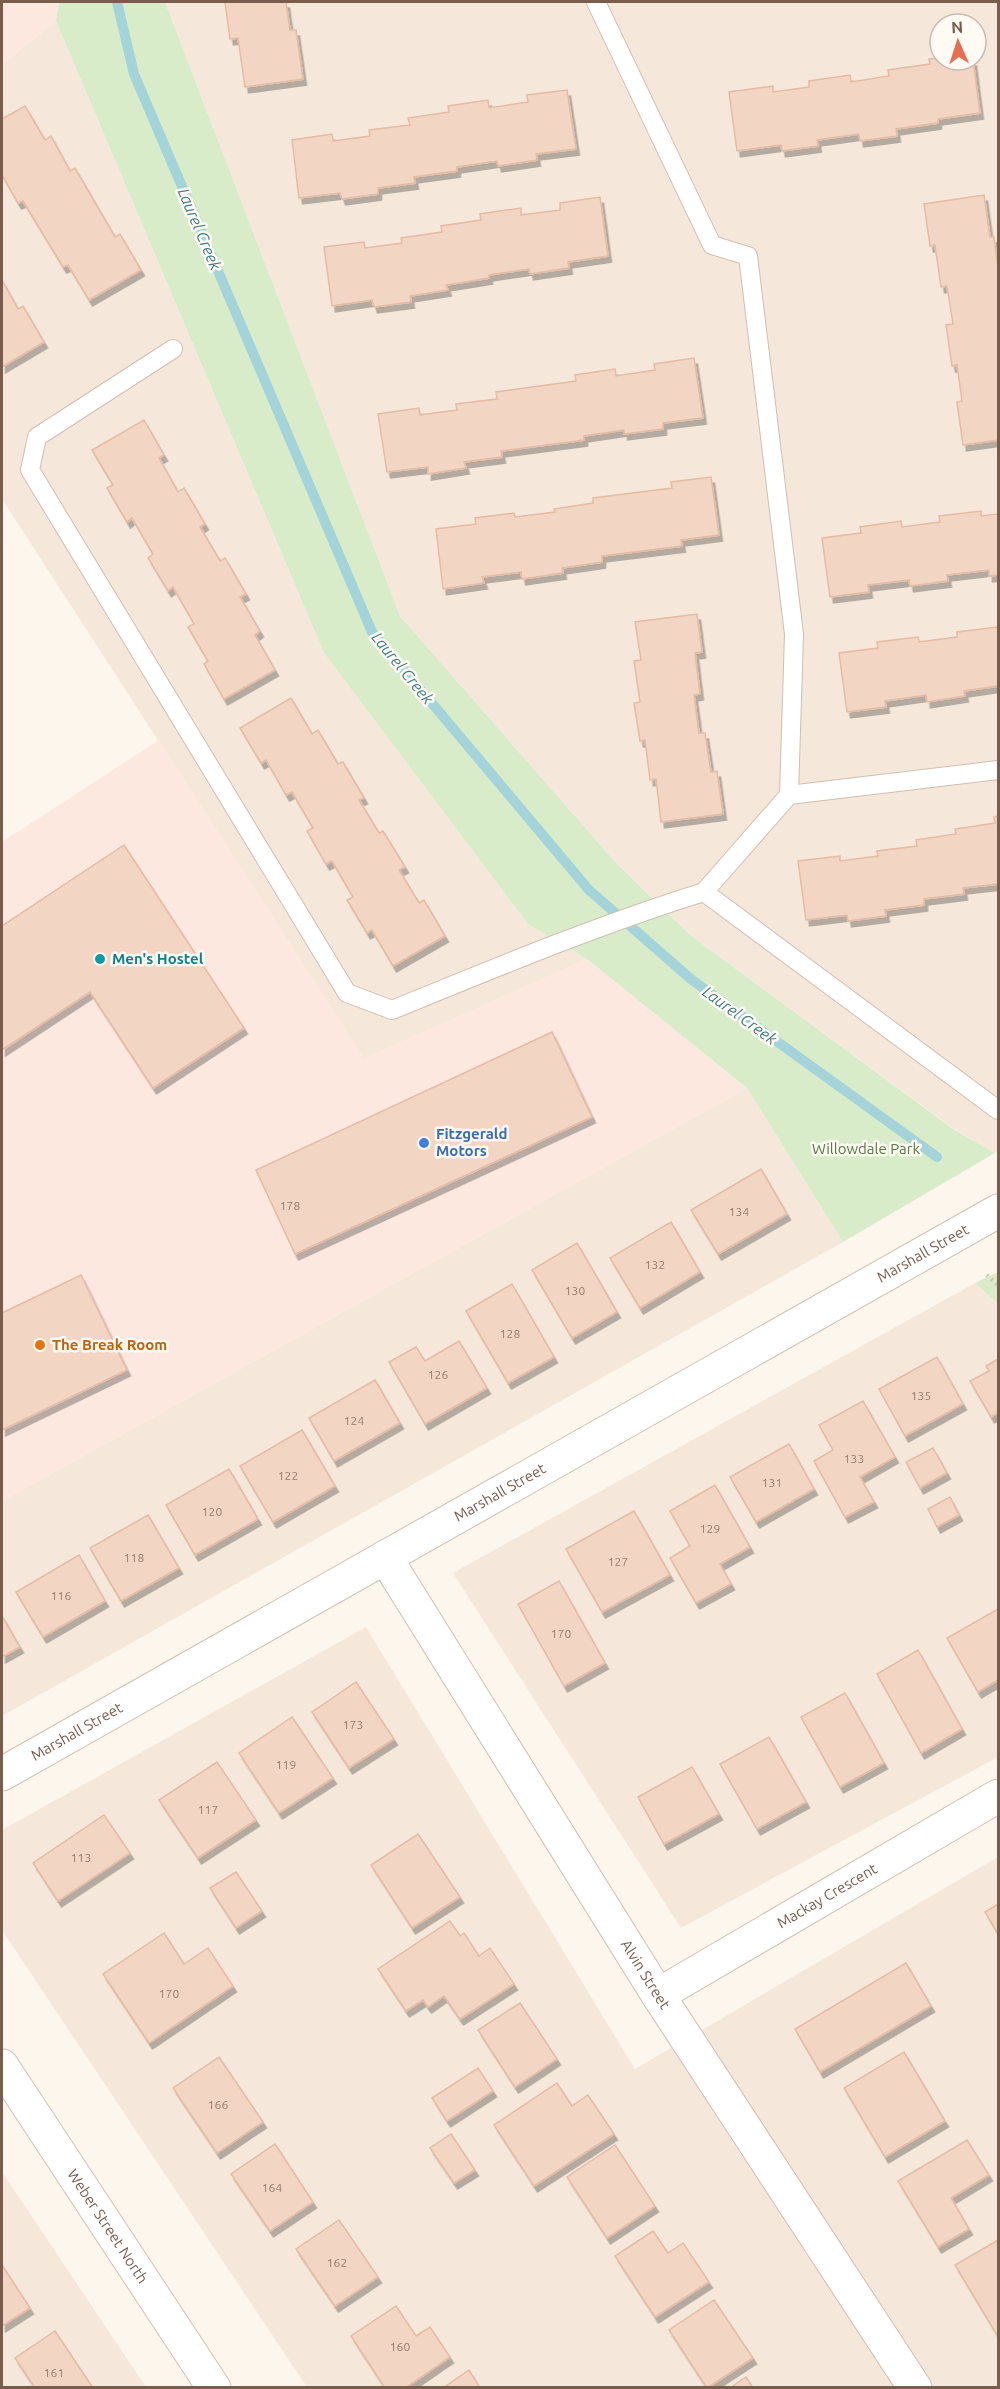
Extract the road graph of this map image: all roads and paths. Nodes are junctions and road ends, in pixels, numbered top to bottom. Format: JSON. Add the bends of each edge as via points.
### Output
{"nodes":[{"id":1,"x":596,"y":2,"type":"edge"},
{"id":2,"x":174,"y":350,"type":"dead end"},
{"id":3,"x":999,"y":770,"type":"edge"},
{"id":4,"x":789,"y":795,"type":"junction"},
{"id":5,"x":704,"y":892,"type":"junction"},
{"id":6,"x":999,"y":1110,"type":"edge"},
{"id":7,"x":999,"y":1211,"type":"edge"},
{"id":8,"x":987,"y":1275,"type":"dead end"},
{"id":9,"x":999,"y":1286,"type":"edge"},
{"id":10,"x":385,"y":1557,"type":"junction"},
{"id":11,"x":2,"y":1774,"type":"edge"},
{"id":12,"x":999,"y":1796,"type":"edge"},
{"id":13,"x":658,"y":1995,"type":"junction"},
{"id":14,"x":2,"y":2066,"type":"edge"},
{"id":15,"x":214,"y":2388,"type":"edge"},
{"id":16,"x":915,"y":2388,"type":"edge"}],
"edges":[{"from":1,"to":4,"type":"lane","via":[[712,245],[748,256],[794,634]]},
{"from":2,"to":5,"type":"lane","via":[[37,437],[30,470],[347,993],[392,1010],[551,946]]},
{"from":3,"to":4,"type":"lane"},
{"from":4,"to":5,"type":"lane"},
{"from":5,"to":6,"type":"lane"},
{"from":7,"to":10,"type":"street","name":"Marshall Street"},
{"from":8,"to":9,"type":"path"},
{"from":10,"to":11,"type":"street","name":"Marshall Street"},
{"from":10,"to":13,"type":"street","name":"Alvin Street"},
{"from":12,"to":13,"type":"street","name":"Mackay Crescent"},
{"from":13,"to":16,"type":"street","name":"Alvin Street"},
{"from":14,"to":15,"type":"street","name":"Weber Street North"}]}
